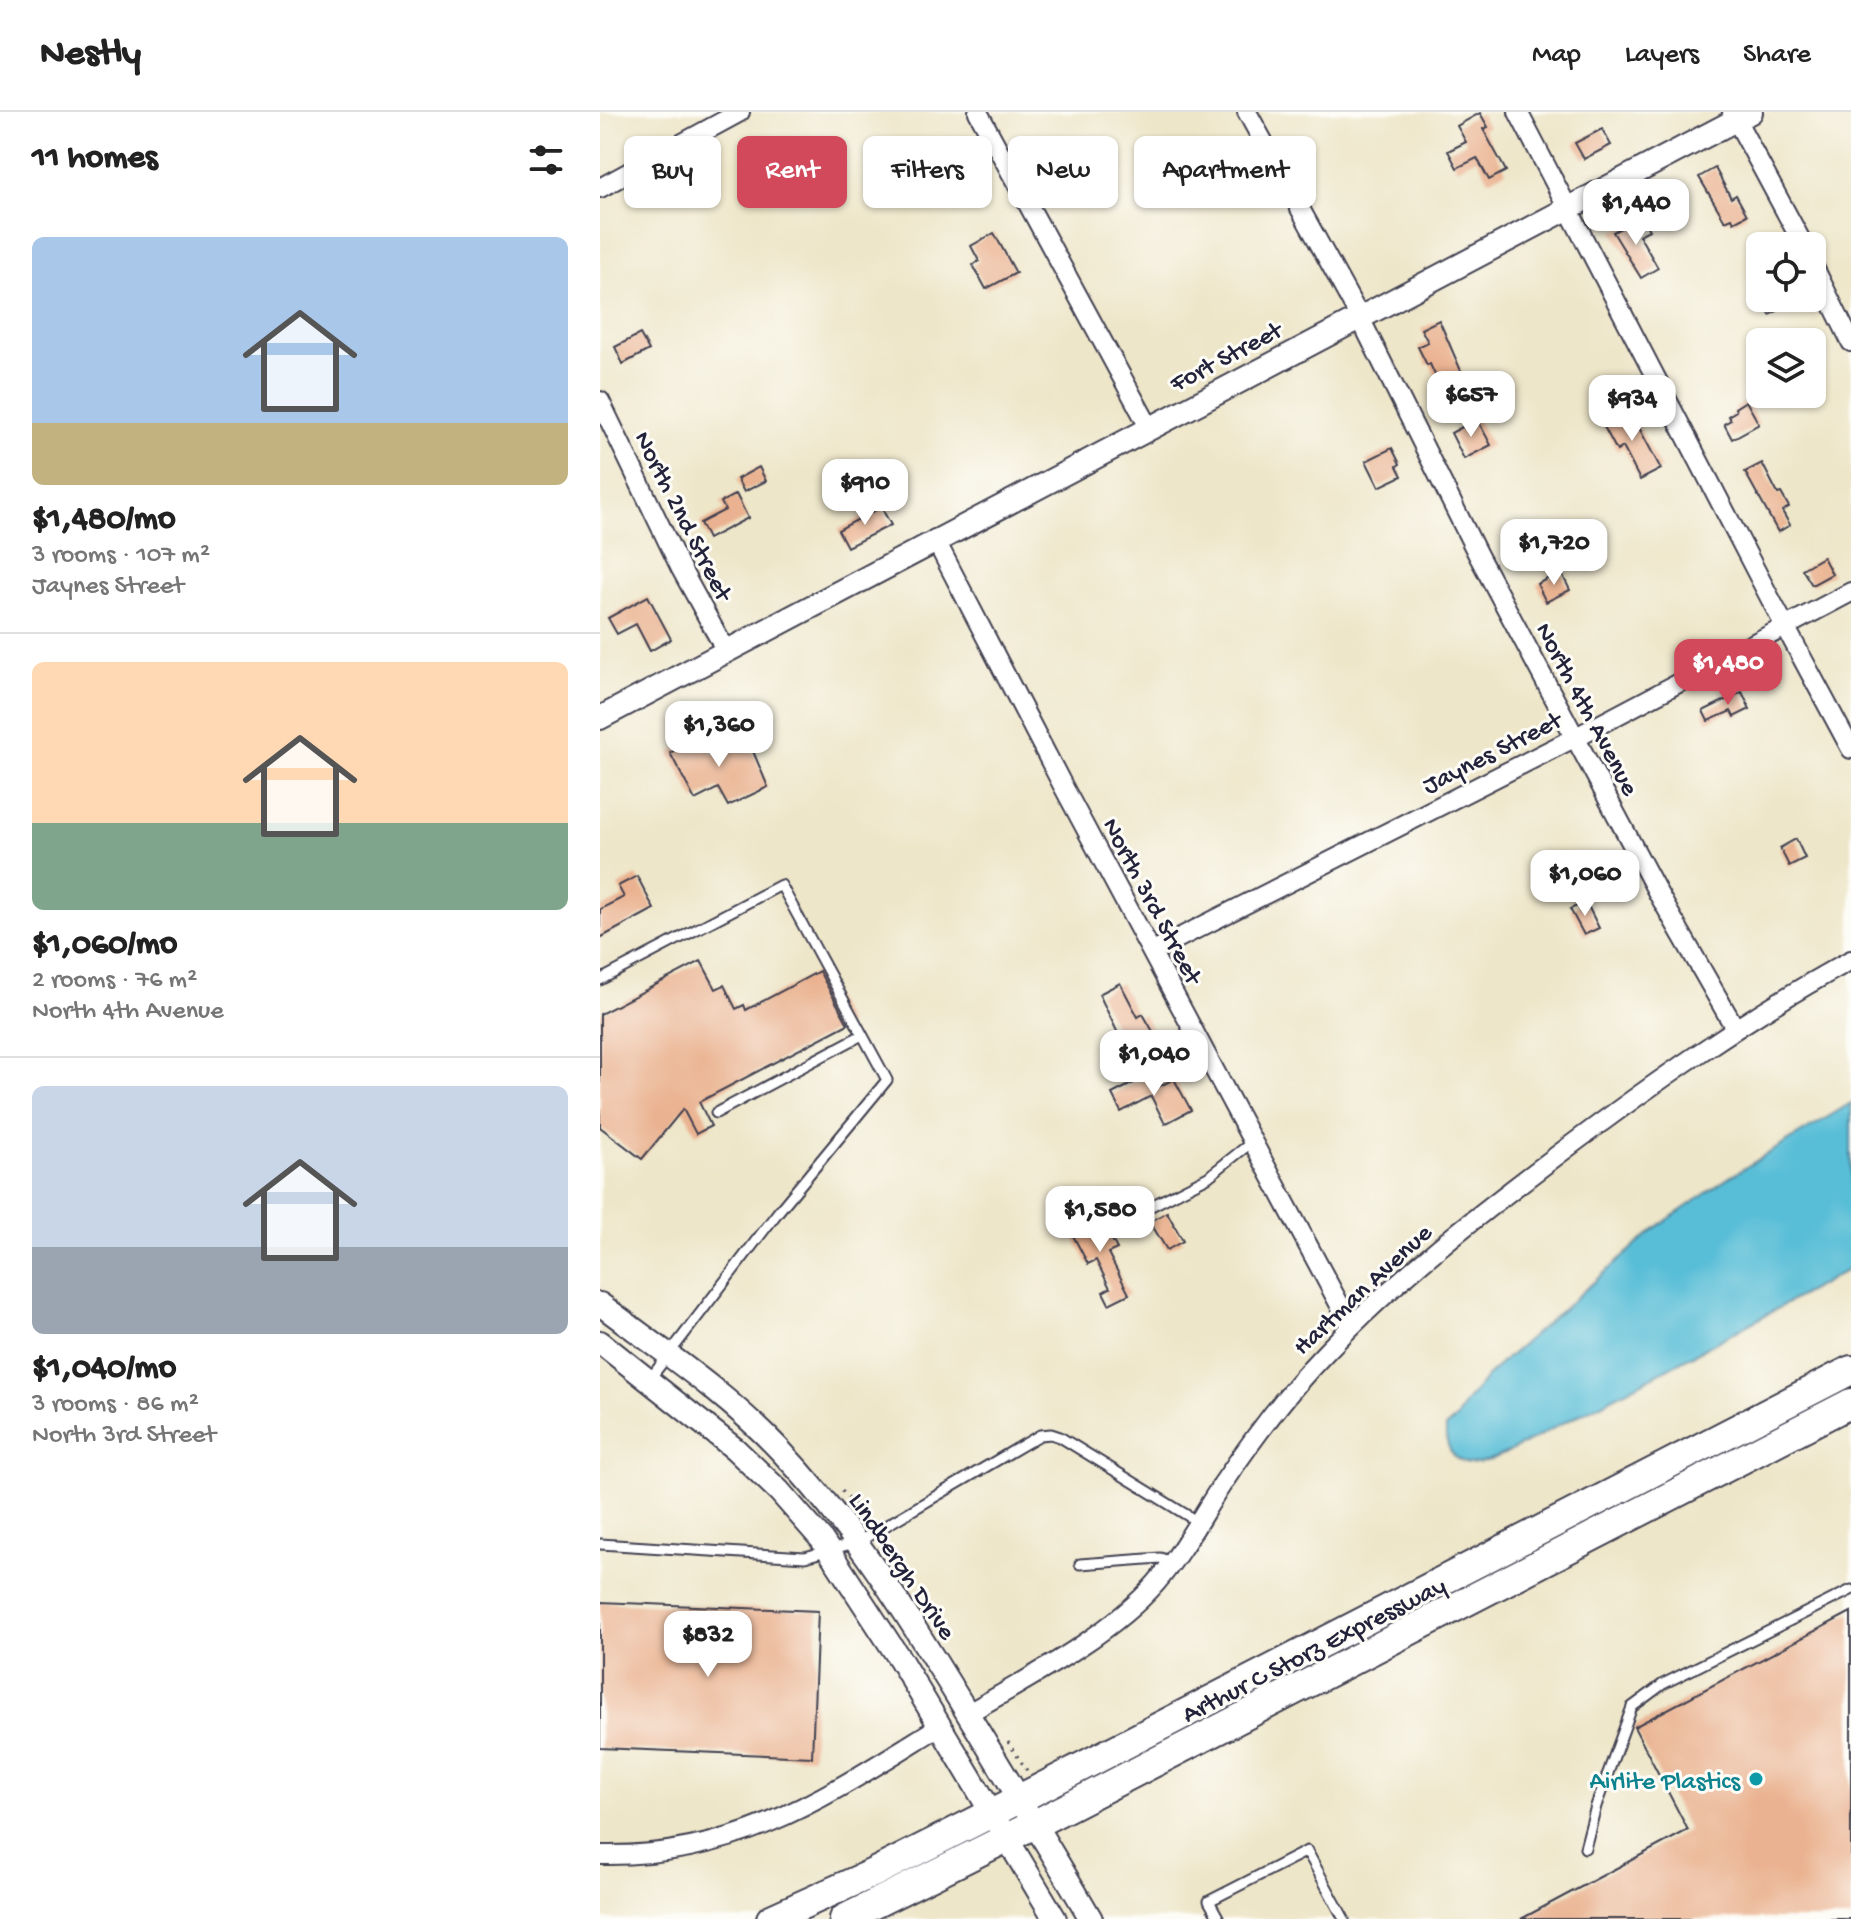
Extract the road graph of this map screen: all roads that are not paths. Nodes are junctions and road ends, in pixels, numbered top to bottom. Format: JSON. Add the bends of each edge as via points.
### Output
{"nodes":[{"id":1,"x":740,"y":112,"type":"edge"},
{"id":2,"x":978,"y":112,"type":"edge"},
{"id":3,"x":1247,"y":112,"type":"edge"},
{"id":4,"x":1518,"y":112,"type":"edge"},
{"id":5,"x":1740,"y":115,"type":"edge"},
{"id":6,"x":600,"y":188,"type":"edge"},
{"id":7,"x":1567,"y":208,"type":"junction"},
{"id":8,"x":1797,"y":232,"type":"edge"},
{"id":9,"x":1826,"y":291,"type":"edge"},
{"id":10,"x":1359,"y":316,"type":"junction"},
{"id":11,"x":1851,"y":342,"type":"edge"},
{"id":12,"x":600,"y":401,"type":"edge"},
{"id":13,"x":1149,"y":427,"type":"junction"},
{"id":14,"x":935,"y":539,"type":"junction"},
{"id":15,"x":1851,"y":592,"type":"edge"},
{"id":16,"x":1785,"y":626,"type":"junction"},
{"id":17,"x":726,"y":651,"type":"junction"},
{"id":18,"x":600,"y":718,"type":"edge"},
{"id":19,"x":1576,"y":737,"type":"junction"},
{"id":20,"x":1851,"y":749,"type":"edge"},
{"id":21,"x":1153,"y":951,"type":"junction"},
{"id":22,"x":1851,"y":960,"type":"edge"},
{"id":23,"x":600,"y":980,"type":"edge"},
{"id":24,"x":1735,"y":1028,"type":"junction"},
{"id":25,"x":862,"y":1035,"type":"junction"},
{"id":26,"x":716,"y":1113,"type":"dead end"},
{"id":27,"x":1252,"y":1142,"type":"junction"},
{"id":28,"x":1118,"y":1223,"type":"dead end"},
{"id":29,"x":600,"y":1304,"type":"edge"},
{"id":30,"x":1351,"y":1326,"type":"junction"},
{"id":31,"x":600,"y":1342,"type":"edge"},
{"id":32,"x":667,"y":1355,"type":"junction"},
{"id":33,"x":1851,"y":1370,"type":"edge"},
{"id":34,"x":649,"y":1380,"type":"junction"},
{"id":35,"x":1851,"y":1403,"type":"edge"},
{"id":36,"x":1198,"y":1522,"type":"junction"},
{"id":37,"x":858,"y":1542,"type":"junction"},
{"id":38,"x":600,"y":1544,"type":"edge"},
{"id":39,"x":828,"y":1550,"type":"junction"},
{"id":40,"x":1172,"y":1562,"type":"junction"},
{"id":41,"x":1080,"y":1564,"type":"dead end"},
{"id":42,"x":1851,"y":1590,"type":"edge"},
{"id":43,"x":967,"y":1714,"type":"junction"},
{"id":44,"x":940,"y":1726,"type":"junction"},
{"id":45,"x":1019,"y":1799,"type":"junction"},
{"id":46,"x":992,"y":1813,"type":"junction"},
{"id":47,"x":1035,"y":1824,"type":"junction"},
{"id":48,"x":1007,"y":1838,"type":"junction"},
{"id":49,"x":1585,"y":1848,"type":"dead end"},
{"id":50,"x":600,"y":1855,"type":"edge"},
{"id":51,"x":771,"y":1919,"type":"edge"},
{"id":52,"x":844,"y":1919,"type":"edge"},
{"id":53,"x":1055,"y":1919,"type":"edge"},
{"id":54,"x":1091,"y":1919,"type":"edge"},
{"id":55,"x":1219,"y":1919,"type":"edge"},
{"id":56,"x":1344,"y":1919,"type":"edge"}],
"edges":[{"from":1,"to":6,"type":"street"},
{"from":2,"to":13,"type":"street"},
{"from":3,"to":10,"type":"street","name":"North 4th Avenue"},
{"from":4,"to":7,"type":"street"},
{"from":5,"to":7,"type":"street","name":"Fort Street"},
{"from":5,"to":8,"type":"street"},
{"from":7,"to":10,"type":"street","name":"Fort Street"},
{"from":7,"to":16,"type":"street"},
{"from":9,"to":11,"type":"street"},
{"from":10,"to":13,"type":"street","name":"Fort Street"},
{"from":10,"to":19,"type":"street","name":"North 4th Avenue"},
{"from":12,"to":17,"type":"street","name":"North 2nd Street"},
{"from":13,"to":14,"type":"street","name":"Fort Street"},
{"from":14,"to":17,"type":"street","name":"Fort Street"},
{"from":14,"to":21,"type":"street","name":"North 3rd Street"},
{"from":15,"to":16,"type":"street","name":"Jaynes Street"},
{"from":16,"to":19,"type":"street","name":"Jaynes Street"},
{"from":16,"to":20,"type":"street"},
{"from":17,"to":18,"type":"street","name":"Fort Street"},
{"from":19,"to":21,"type":"street","name":"Jaynes Street"},
{"from":19,"to":24,"type":"street","name":"North 4th Avenue"},
{"from":21,"to":27,"type":"street","name":"North 3rd Street"},
{"from":22,"to":24,"type":"street","name":"Hartman Avenue"},
{"from":23,"to":25,"type":"lane","via":[[781,885]]},
{"from":24,"to":30,"type":"street","name":"Hartman Avenue","via":[[1495,1202]]},
{"from":25,"to":26,"type":"lane"},
{"from":25,"to":32,"type":"lane","via":[[887,1080]]},
{"from":27,"to":28,"type":"lane","via":[[1208,1177]]},
{"from":27,"to":30,"type":"street","name":"North 3rd Street"},
{"from":29,"to":32,"type":"street","name":"Lindbergh Drive"},
{"from":30,"to":36,"type":"street","name":"Hartman Avenue","via":[[1270,1419]]},
{"from":31,"to":34,"type":"street","name":"Lindbergh Drive"},
{"from":32,"to":34,"type":"lane"},
{"from":32,"to":37,"type":"street","name":"Lindbergh Drive","via":[[777,1446]]},
{"from":33,"to":45,"type":"highway","name":"Arthur C Storz Expressway"},
{"from":34,"to":39,"type":"street","name":"Lindbergh Drive","via":[[759,1471]]},
{"from":35,"to":47,"type":"highway","name":"Arthur C Storz Expressway"},
{"from":36,"to":37,"type":"lane","via":[[1051,1434],[1040,1435]]},
{"from":36,"to":40,"type":"street","name":"Hartman Avenue"},
{"from":37,"to":39,"type":"lane"},
{"from":37,"to":43,"type":"street","name":"Lindbergh Drive"},
{"from":38,"to":39,"type":"lane","via":[[798,1558]]},
{"from":39,"to":44,"type":"street","name":"Lindbergh Drive"},
{"from":40,"to":41,"type":"lane","via":[[1160,1558]]},
{"from":40,"to":43,"type":"street","name":"Hartman Avenue","via":[[1131,1609],[1105,1629]]},
{"from":42,"to":49,"type":"lane","via":[[1663,1684],[1632,1707]]},
{"from":43,"to":45,"type":"street","name":"Lindbergh Drive"},
{"from":44,"to":46,"type":"street","name":"Lindbergh Drive"},
{"from":44,"to":50,"type":"street","via":[[819,1800],[761,1828],[685,1849]]},
{"from":45,"to":46,"type":"highway","name":"Arthur C Storz Expressway"},
{"from":45,"to":47,"type":"street","name":"Lindbergh Drive"},
{"from":46,"to":48,"type":"street","name":"Lindbergh Drive"},
{"from":46,"to":51,"type":"highway","name":"Arthur C Storz Expressway"},
{"from":47,"to":48,"type":"highway","name":"Arthur C Storz Expressway"},
{"from":47,"to":54,"type":"street","name":"Lindbergh Drive"},
{"from":48,"to":52,"type":"highway","name":"Arthur C Storz Expressway"},
{"from":48,"to":53,"type":"street","name":"Lindbergh Drive"},
{"from":55,"to":56,"type":"lane","via":[[1209,1901],[1307,1851]]}]}
